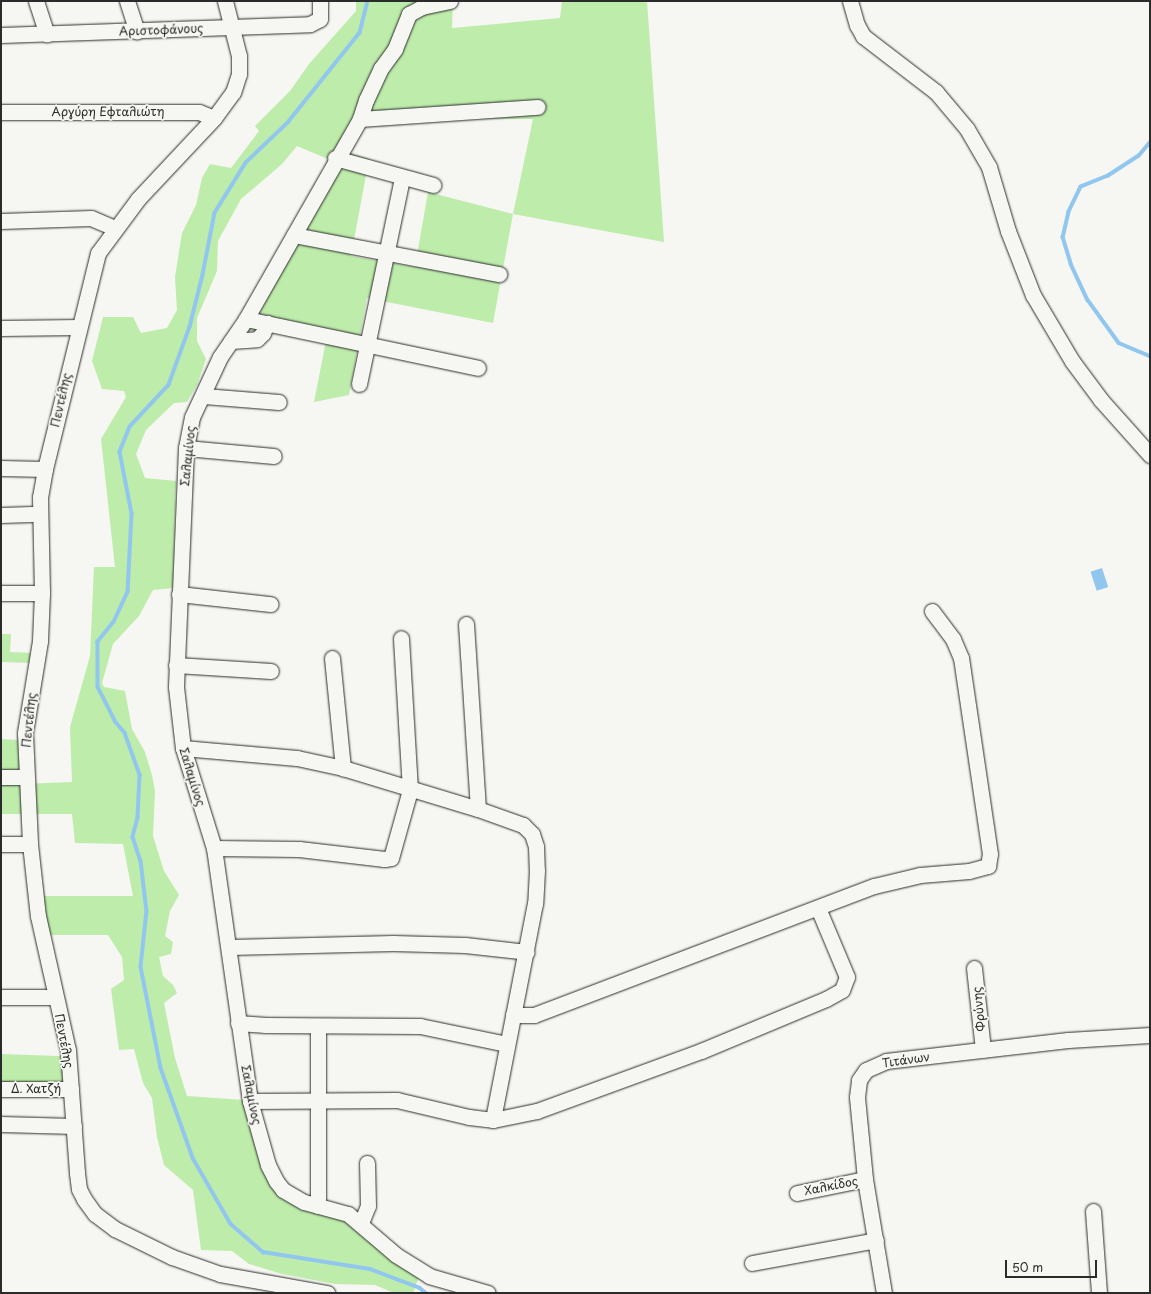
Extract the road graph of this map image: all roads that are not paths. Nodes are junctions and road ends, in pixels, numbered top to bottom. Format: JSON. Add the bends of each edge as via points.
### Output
{"nodes":[{"id":1,"x":36,"y":1,"type":"edge"},
{"id":2,"x":127,"y":1,"type":"edge"},
{"id":3,"x":225,"y":1,"type":"edge"},
{"id":4,"x":320,"y":1,"type":"edge"},
{"id":5,"x":450,"y":1,"type":"edge"},
{"id":6,"x":850,"y":1,"type":"edge"},
{"id":7,"x":234,"y":28,"type":"junction"},
{"id":8,"x":137,"y":31,"type":"junction"},
{"id":9,"x":47,"y":34,"type":"junction"},
{"id":10,"x":1,"y":36,"type":"edge"},
{"id":11,"x":538,"y":107,"type":"dead end"},
{"id":12,"x":1,"y":112,"type":"edge"},
{"id":13,"x":214,"y":118,"type":"junction"},
{"id":14,"x":360,"y":119,"type":"junction"},
{"id":15,"x":335,"y":158,"type":"junction"},
{"id":16,"x":402,"y":178,"type":"junction"},
{"id":17,"x":433,"y":185,"type":"dead end"},
{"id":18,"x":1,"y":220,"type":"edge"},
{"id":19,"x":115,"y":228,"type":"junction"},
{"id":20,"x":294,"y":235,"type":"junction"},
{"id":21,"x":388,"y":255,"type":"junction"},
{"id":22,"x":499,"y":274,"type":"dead end"},
{"id":23,"x":246,"y":319,"type":"junction"},
{"id":24,"x":267,"y":323,"type":"junction"},
{"id":25,"x":79,"y":327,"type":"junction"},
{"id":26,"x":1,"y":328,"type":"edge"},
{"id":27,"x":230,"y":342,"type":"junction"},
{"id":28,"x":366,"y":344,"type":"junction"},
{"id":29,"x":478,"y":368,"type":"dead end"},
{"id":30,"x":359,"y":384,"type":"dead end"},
{"id":31,"x":204,"y":396,"type":"junction"},
{"id":32,"x":279,"y":402,"type":"dead end"},
{"id":33,"x":186,"y":448,"type":"junction"},
{"id":34,"x":1150,"y":455,"type":"edge"},
{"id":35,"x":274,"y":456,"type":"dead end"},
{"id":36,"x":1,"y":468,"type":"edge"},
{"id":37,"x":45,"y":468,"type":"junction"},
{"id":38,"x":1,"y":514,"type":"edge"},
{"id":39,"x":39,"y":514,"type":"junction"},
{"id":40,"x":1,"y":593,"type":"edge"},
{"id":41,"x":42,"y":593,"type":"junction"},
{"id":42,"x":179,"y":594,"type":"junction"},
{"id":43,"x":270,"y":604,"type":"dead end"},
{"id":44,"x":932,"y":611,"type":"dead end"},
{"id":45,"x":466,"y":624,"type":"dead end"},
{"id":46,"x":401,"y":638,"type":"dead end"},
{"id":47,"x":332,"y":658,"type":"dead end"},
{"id":48,"x":176,"y":665,"type":"junction"},
{"id":49,"x":271,"y":671,"type":"dead end"},
{"id":50,"x":183,"y":748,"type":"junction"},
{"id":51,"x":343,"y":768,"type":"junction"},
{"id":52,"x":1,"y":777,"type":"edge"},
{"id":53,"x":26,"y":777,"type":"junction"},
{"id":54,"x":410,"y":790,"type":"junction"},
{"id":55,"x":478,"y":809,"type":"junction"},
{"id":56,"x":1,"y":844,"type":"edge"},
{"id":57,"x":30,"y":844,"type":"junction"},
{"id":58,"x":214,"y":848,"type":"junction"},
{"id":59,"x":818,"y":908,"type":"junction"},
{"id":60,"x":230,"y":948,"type":"junction"},
{"id":61,"x":527,"y":952,"type":"junction"},
{"id":62,"x":974,"y":968,"type":"dead end"},
{"id":63,"x":1,"y":997,"type":"edge"},
{"id":64,"x":55,"y":997,"type":"junction"},
{"id":65,"x":514,"y":1015,"type":"junction"},
{"id":66,"x":238,"y":1023,"type":"junction"},
{"id":67,"x":318,"y":1026,"type":"junction"},
{"id":68,"x":1150,"y":1035,"type":"edge"},
{"id":69,"x":507,"y":1044,"type":"junction"},
{"id":70,"x":983,"y":1050,"type":"junction"},
{"id":71,"x":1,"y":1089,"type":"edge"},
{"id":72,"x":71,"y":1089,"type":"junction"},
{"id":73,"x":318,"y":1099,"type":"junction"},
{"id":74,"x":250,"y":1101,"type":"junction"},
{"id":75,"x":493,"y":1120,"type":"junction"},
{"id":76,"x":1,"y":1124,"type":"edge"},
{"id":77,"x":74,"y":1126,"type":"junction"},
{"id":78,"x":368,"y":1163,"type":"dead end"},
{"id":79,"x":865,"y":1179,"type":"junction"},
{"id":80,"x":797,"y":1193,"type":"dead end"},
{"id":81,"x":318,"y":1206,"type":"junction"},
{"id":82,"x":1092,"y":1211,"type":"dead end"},
{"id":83,"x":362,"y":1223,"type":"junction"},
{"id":84,"x":876,"y":1240,"type":"junction"},
{"id":85,"x":752,"y":1263,"type":"dead end"},
{"id":86,"x":327,"y":1293,"type":"edge"},
{"id":87,"x":488,"y":1293,"type":"edge"},
{"id":88,"x":884,"y":1293,"type":"edge"},
{"id":89,"x":1099,"y":1293,"type":"edge"}],
"edges":[{"from":1,"to":9,"type":"street"},
{"from":2,"to":8,"type":"street"},
{"from":3,"to":7,"type":"street","name":"Πεντέλης"},
{"from":4,"to":7,"type":"street","name":"Αριστοφάνους","via":[[320,19],[310,24]]},
{"from":5,"to":14,"type":"street","name":"Σαλαμίνος","via":[[422,7],[409,14],[395,49],[381,68],[366,100]]},
{"from":6,"to":34,"type":"street","via":[[863,36],[936,92],[967,129],[989,168],[1008,231],[1033,295],[1072,361],[1101,400]]},
{"from":7,"to":8,"type":"street","name":"Αριστοφάνους"},
{"from":7,"to":13,"type":"street","name":"Πεντέλης","via":[[240,56],[239,74],[233,92]]},
{"from":8,"to":9,"type":"street","name":"Αριστοφάνους"},
{"from":9,"to":10,"type":"street","name":"Αριστοφάνους"},
{"from":11,"to":14,"type":"street"},
{"from":12,"to":13,"type":"street","name":"Αργύρη Εφταλιώτη","via":[[199,112]]},
{"from":13,"to":19,"type":"street","name":"Πεντέλης"},
{"from":14,"to":15,"type":"street","name":"Σαλαμίνος"},
{"from":15,"to":16,"type":"street"},
{"from":15,"to":20,"type":"street","name":"Σαλαμίνος"},
{"from":16,"to":17,"type":"street"},
{"from":16,"to":21,"type":"street"},
{"from":18,"to":19,"type":"street","via":[[91,218]]},
{"from":19,"to":25,"type":"street","name":"Πεντέλης","via":[[98,253]]},
{"from":20,"to":21,"type":"street"},
{"from":20,"to":23,"type":"street","name":"Σαλαμίνος"},
{"from":21,"to":22,"type":"street"},
{"from":21,"to":28,"type":"street"},
{"from":23,"to":24,"type":"street"},
{"from":23,"to":27,"type":"street","name":"Σαλαμίνος"},
{"from":24,"to":27,"type":"street","via":[[257,339]]},
{"from":24,"to":28,"type":"street"},
{"from":25,"to":26,"type":"street"},
{"from":25,"to":37,"type":"street","name":"Πεντέλης"},
{"from":27,"to":31,"type":"street","name":"Σαλαμίνος","via":[[220,357]]},
{"from":28,"to":29,"type":"street"},
{"from":28,"to":30,"type":"street"},
{"from":31,"to":32,"type":"street"},
{"from":31,"to":33,"type":"street","name":"Σαλαμίνος","via":[[192,417]]},
{"from":33,"to":35,"type":"street"},
{"from":33,"to":42,"type":"street","name":"Σαλαμίνος"},
{"from":36,"to":37,"type":"street"},
{"from":37,"to":39,"type":"street","name":"Πεντέλης"},
{"from":38,"to":39,"type":"street"},
{"from":39,"to":41,"type":"street","name":"Πεντέλης"},
{"from":40,"to":41,"type":"street"},
{"from":41,"to":53,"type":"street","name":"Πεντέλης","via":[[40,641],[25,733]]},
{"from":42,"to":43,"type":"street"},
{"from":42,"to":48,"type":"street","name":"Σαλαμίνος"},
{"from":44,"to":59,"type":"street","via":[[953,639],[961,658],[990,854],[988,866],[970,871],[896,879]]},
{"from":45,"to":55,"type":"street"},
{"from":46,"to":54,"type":"street"},
{"from":47,"to":51,"type":"street"},
{"from":48,"to":49,"type":"street"},
{"from":48,"to":50,"type":"street","name":"Σαλαμίνος"},
{"from":50,"to":51,"type":"street","via":[[297,758]]},
{"from":50,"to":58,"type":"street","name":"Σαλαμίνος"},
{"from":51,"to":54,"type":"street"},
{"from":52,"to":53,"type":"street"},
{"from":53,"to":57,"type":"street","name":"Πεντέλης"},
{"from":54,"to":55,"type":"street"},
{"from":54,"to":58,"type":"street","via":[[391,858],[299,849]]},
{"from":55,"to":61,"type":"street","via":[[523,826],[532,834],[536,846],[537,887]]},
{"from":56,"to":57,"type":"street"},
{"from":57,"to":64,"type":"street","name":"Πεντέλης","via":[[38,916]]},
{"from":58,"to":60,"type":"street","name":"Σαλαμίνος"},
{"from":59,"to":65,"type":"street","via":[[534,1015]]},
{"from":59,"to":75,"type":"street","via":[[847,977],[842,990],[701,1051],[537,1111]]},
{"from":60,"to":61,"type":"street","via":[[393,943],[465,944]]},
{"from":60,"to":66,"type":"street","name":"Σαλαμίνος"},
{"from":61,"to":65,"type":"street"},
{"from":62,"to":70,"type":"street","name":"Φρύνης"},
{"from":63,"to":64,"type":"street"},
{"from":64,"to":72,"type":"street","name":"Πεντέλης","via":[[68,1050]]},
{"from":65,"to":69,"type":"street"},
{"from":66,"to":67,"type":"street"},
{"from":66,"to":74,"type":"street","name":"Σαλαμίνος"},
{"from":67,"to":69,"type":"street","via":[[420,1026]]},
{"from":67,"to":73,"type":"street"},
{"from":68,"to":70,"type":"street","name":"Τιτάνων"},
{"from":69,"to":75,"type":"street"},
{"from":70,"to":79,"type":"street","name":"Τιτάνων","via":[[879,1062],[866,1070],[859,1080],[857,1091]]},
{"from":71,"to":72,"type":"street","name":"Δ. Χατζή"},
{"from":72,"to":77,"type":"street","name":"Πεντέλης"},
{"from":73,"to":74,"type":"street"},
{"from":73,"to":75,"type":"street","via":[[397,1100],[469,1118]]},
{"from":73,"to":81,"type":"street"},
{"from":74,"to":81,"type":"street","name":"Σαλαμίνος","via":[[268,1165],[276,1181],[292,1197]]},
{"from":76,"to":77,"type":"street"},
{"from":77,"to":86,"type":"street","name":"Πεντέλης","via":[[79,1189],[95,1214],[115,1229],[172,1257],[220,1274]]},
{"from":78,"to":83,"type":"street","via":[[368,1206]]},
{"from":79,"to":80,"type":"street","name":"Χαλκίδος"},
{"from":79,"to":84,"type":"street","name":"Τιτάνων"},
{"from":81,"to":83,"type":"street","name":"Σαλαμίνος","via":[[348,1214]]},
{"from":82,"to":89,"type":"street"},
{"from":83,"to":87,"type":"street","name":"Σαλαμίνος","via":[[412,1267],[445,1282]]},
{"from":84,"to":85,"type":"street"},
{"from":84,"to":88,"type":"street","name":"Τιτάνων"}]}
